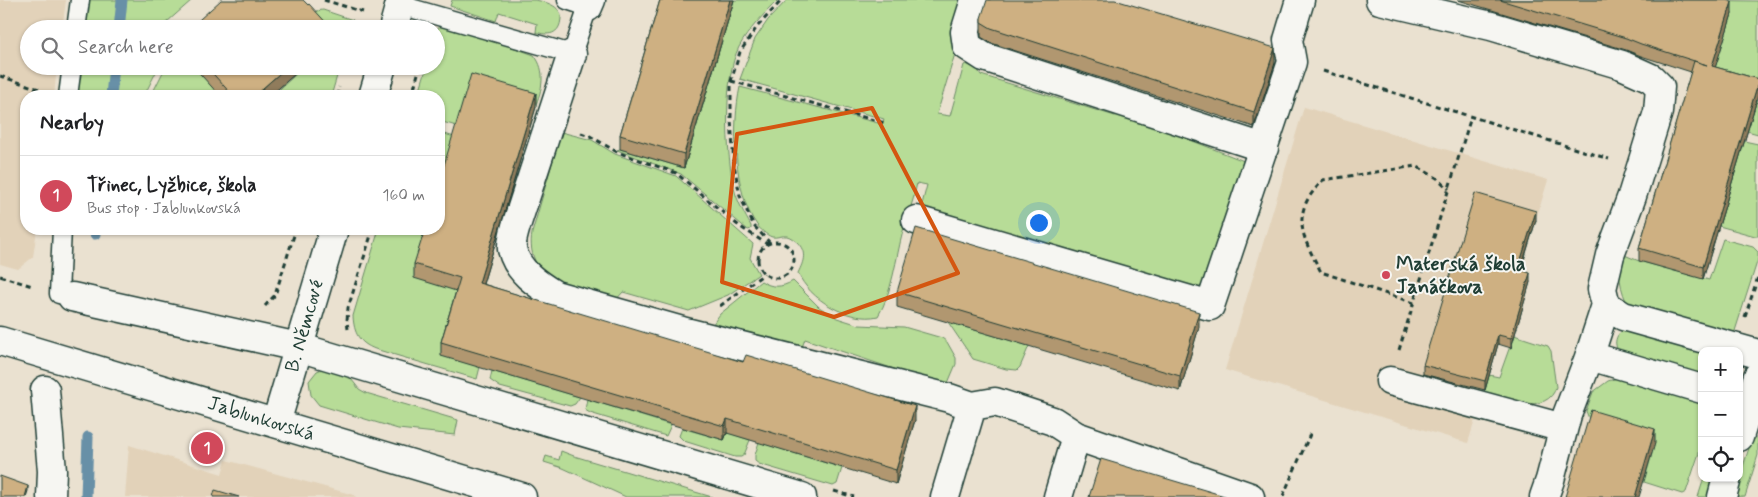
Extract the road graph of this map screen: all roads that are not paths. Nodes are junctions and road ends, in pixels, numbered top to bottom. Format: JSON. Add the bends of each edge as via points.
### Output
{"nodes":[{"id":1,"x":80,"y":0,"type":"edge"},
{"id":2,"x":976,"y":0,"type":"edge"},
{"id":3,"x":1300,"y":0,"type":"edge"},
{"id":4,"x":1380,"y":0,"type":"edge"},
{"id":5,"x":582,"y":2,"type":"edge"},
{"id":6,"x":398,"y":11,"type":"edge"},
{"id":7,"x":77,"y":20,"type":"edge"},
{"id":8,"x":434,"y":20,"type":"edge"},
{"id":9,"x":445,"y":23,"type":"edge"},
{"id":10,"x":572,"y":54,"type":"junction"},
{"id":11,"x":71,"y":75,"type":"edge"},
{"id":12,"x":379,"y":75,"type":"edge"},
{"id":13,"x":69,"y":90,"type":"edge"},
{"id":14,"x":375,"y":90,"type":"edge"},
{"id":15,"x":1264,"y":148,"type":"junction"},
{"id":16,"x":916,"y":220,"type":"dead end"},
{"id":17,"x":62,"y":235,"type":"edge"},
{"id":18,"x":332,"y":235,"type":"edge"},
{"id":19,"x":72,"y":298,"type":"joint"},
{"id":20,"x":1606,"y":305,"type":"junction"},
{"id":21,"x":0,"y":341,"type":"edge"},
{"id":22,"x":298,"y":347,"type":"junction"},
{"id":23,"x":1758,"y":354,"type":"edge"},
{"id":24,"x":1590,"y":356,"type":"junction"},
{"id":25,"x":1758,"y":376,"type":"edge"},
{"id":26,"x":1390,"y":381,"type":"road end"},
{"id":27,"x":1698,"y":388,"type":"edge"},
{"id":28,"x":45,"y":390,"type":"dead end"},
{"id":29,"x":1744,"y":402,"type":"edge"},
{"id":30,"x":972,"y":406,"type":"junction"},
{"id":31,"x":276,"y":423,"type":"junction"},
{"id":32,"x":1563,"y":428,"type":"junction"},
{"id":33,"x":1076,"y":436,"type":"junction"},
{"id":34,"x":1726,"y":482,"type":"edge"},
{"id":35,"x":51,"y":497,"type":"edge"},
{"id":36,"x":522,"y":497,"type":"edge"},
{"id":37,"x":802,"y":497,"type":"edge"},
{"id":38,"x":946,"y":497,"type":"edge"},
{"id":39,"x":1058,"y":497,"type":"edge"},
{"id":40,"x":1250,"y":497,"type":"edge"},
{"id":41,"x":1544,"y":497,"type":"edge"},
{"id":42,"x":1722,"y":497,"type":"edge"}],
"edges":[{"from":1,"to":7,"type":"lane"},
{"from":2,"to":15,"type":"street","via":[[965,32],[967,46],[984,57]]},
{"from":3,"to":15,"type":"street","via":[[1288,40],[1292,62]]},
{"from":4,"to":20,"type":"street","via":[[1491,26],[1622,65],[1651,78],[1660,87],[1658,112],[1610,255],[1602,289]]},
{"from":5,"to":10,"type":"lane"},
{"from":6,"to":8,"type":"lane"},
{"from":9,"to":10,"type":"lane"},
{"from":10,"to":30,"type":"street","via":[[516,226],[512,248],[519,265],[536,284],[555,295]]},
{"from":11,"to":13,"type":"lane"},
{"from":12,"to":14,"type":"street"},
{"from":15,"to":16,"type":"street","via":[[1210,306]]},
{"from":17,"to":19,"type":"lane","via":[[59,294]]},
{"from":18,"to":22,"type":"street","name":"B. Němcové"},
{"from":19,"to":22,"type":"street"},
{"from":20,"to":23,"type":"street","via":[[1623,316]]},
{"from":20,"to":24,"type":"street"},
{"from":21,"to":31,"type":"street","name":"Jablunkovská"},
{"from":22,"to":31,"type":"street","name":"B. Němcové"},
{"from":22,"to":37,"type":"street"},
{"from":24,"to":27,"type":"street"},
{"from":24,"to":32,"type":"street"},
{"from":25,"to":29,"type":"street"},
{"from":26,"to":32,"type":"street"},
{"from":28,"to":35,"type":"street"},
{"from":30,"to":33,"type":"street","via":[[995,402],[1053,420]]},
{"from":30,"to":38,"type":"street"},
{"from":31,"to":36,"type":"street","name":"Jablunkovská"},
{"from":32,"to":41,"type":"street"},
{"from":33,"to":39,"type":"street"},
{"from":33,"to":40,"type":"street"},
{"from":34,"to":42,"type":"street"}]}
